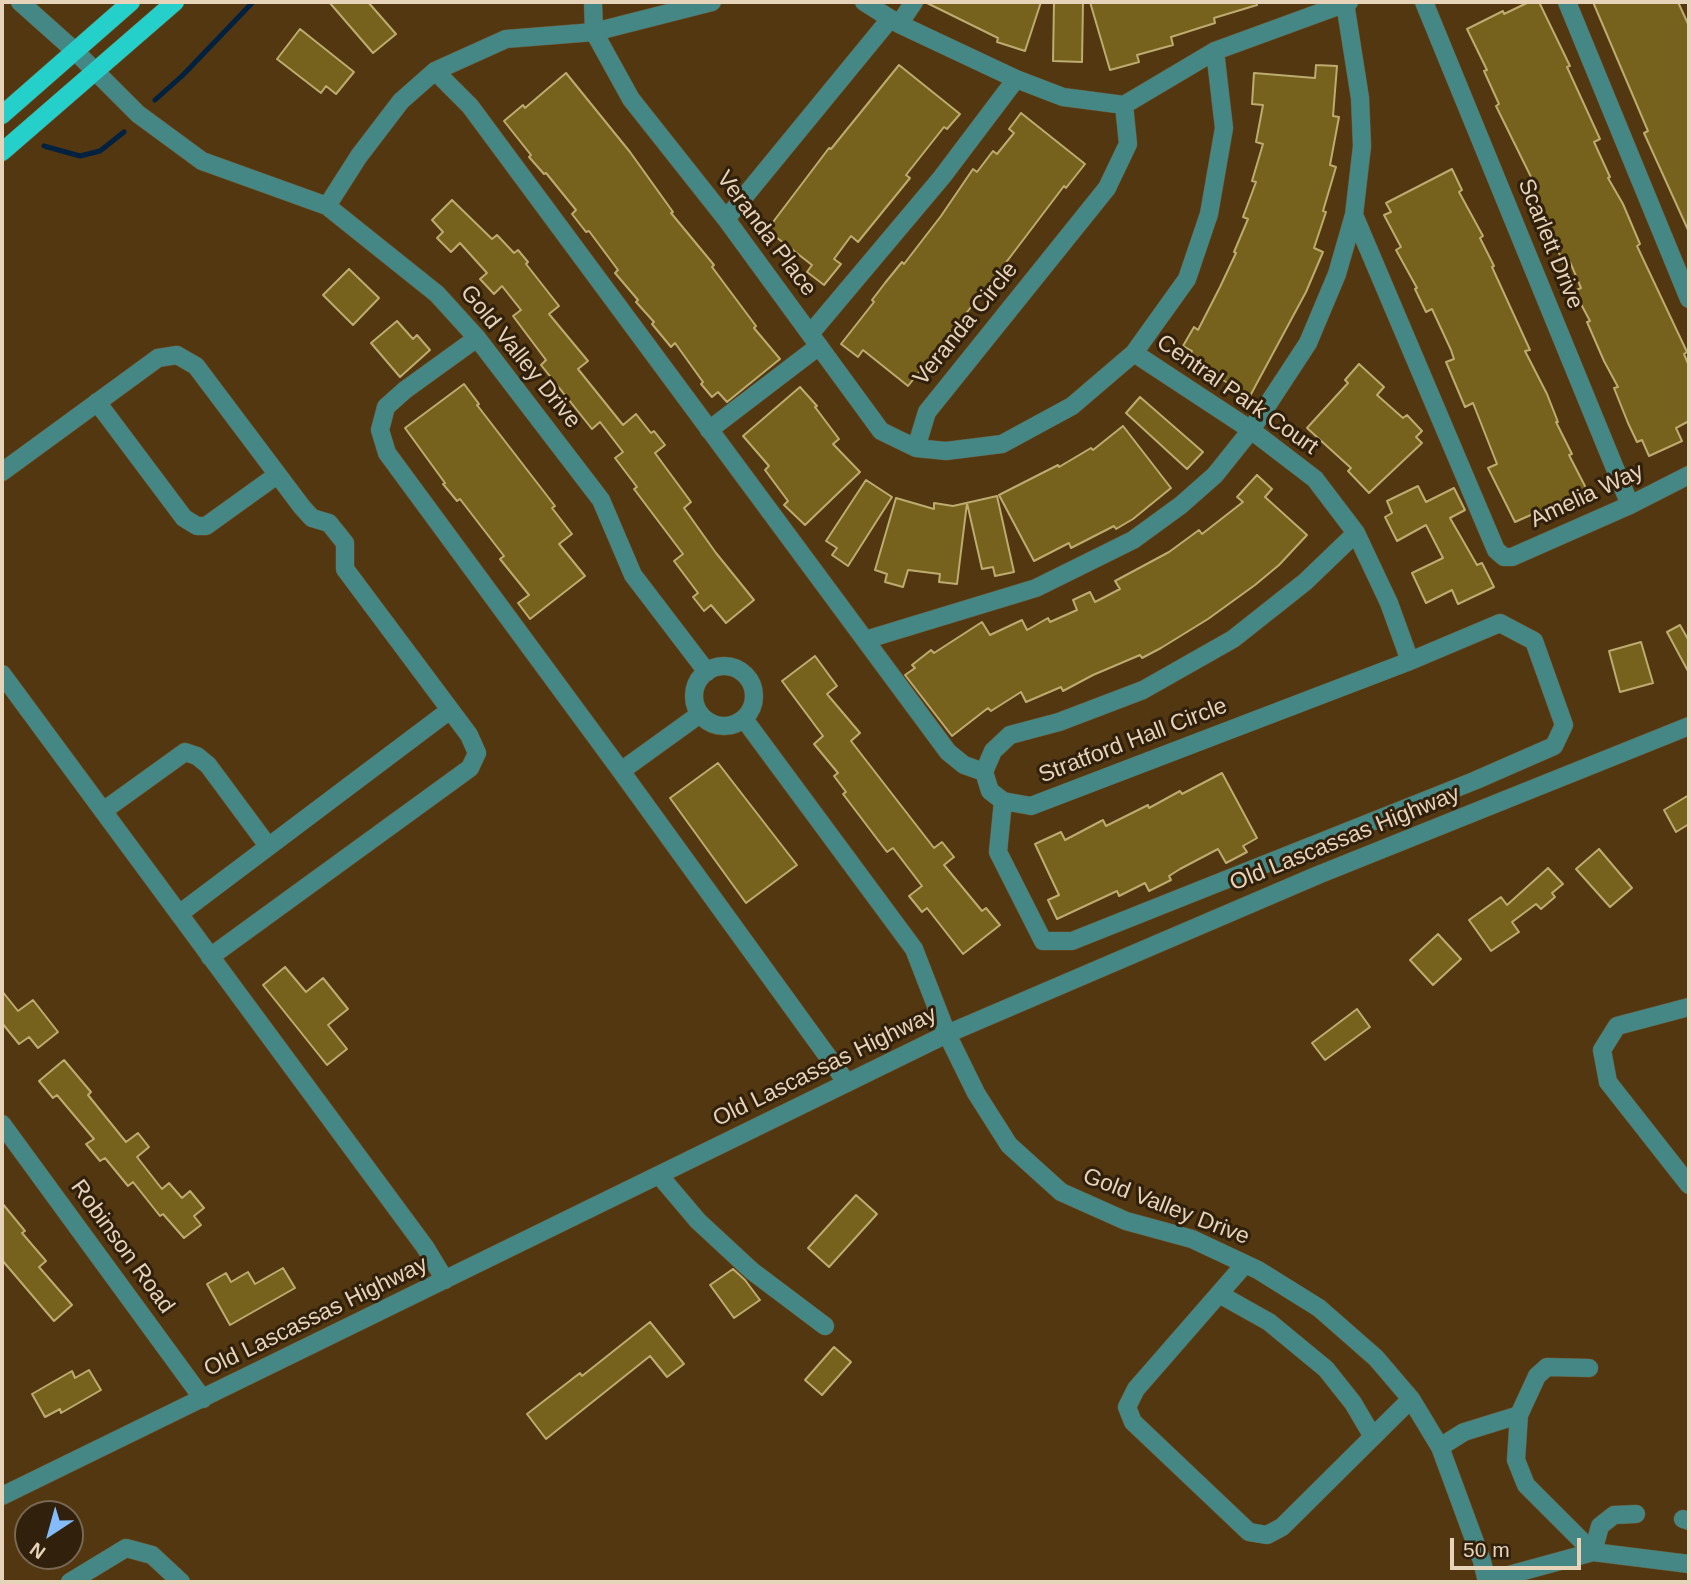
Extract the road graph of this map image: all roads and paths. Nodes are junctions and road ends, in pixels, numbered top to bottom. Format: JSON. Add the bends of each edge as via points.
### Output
{"nodes":[{"id":1,"x":20,"y":2,"type":"edge"},
{"id":2,"x":131,"y":2,"type":"edge"},
{"id":3,"x":175,"y":2,"type":"edge"},
{"id":4,"x":593,"y":2,"type":"edge"},
{"id":5,"x":712,"y":2,"type":"edge"},
{"id":6,"x":864,"y":2,"type":"edge"},
{"id":7,"x":914,"y":2,"type":"edge"},
{"id":8,"x":1347,"y":2,"type":"edge"},
{"id":9,"x":1424,"y":2,"type":"edge"},
{"id":10,"x":1567,"y":2,"type":"edge"},
{"id":11,"x":1326,"y":5,"type":"edge"},
{"id":12,"x":895,"y":21,"type":"junction"},
{"id":13,"x":594,"y":32,"type":"junction"},
{"id":14,"x":1215,"y":51,"type":"junction"},
{"id":15,"x":76,"y":52,"type":"junction"},
{"id":16,"x":435,"y":71,"type":"junction"},
{"id":17,"x":95,"y":73,"type":"junction"},
{"id":18,"x":1016,"y":79,"type":"junction"},
{"id":19,"x":1124,"y":105,"type":"junction"},
{"id":20,"x":2,"y":115,"type":"edge"},
{"id":21,"x":2,"y":152,"type":"edge"},
{"id":22,"x":327,"y":206,"type":"junction"},
{"id":23,"x":1354,"y":215,"type":"junction"},
{"id":24,"x":726,"y":219,"type":"junction"},
{"id":25,"x":1689,"y":299,"type":"edge"},
{"id":26,"x":477,"y":338,"type":"junction"},
{"id":27,"x":814,"y":340,"type":"junction"},
{"id":28,"x":1134,"y":353,"type":"junction"},
{"id":29,"x":97,"y":402,"type":"junction"},
{"id":30,"x":709,"y":430,"type":"junction"},
{"id":31,"x":1251,"y":430,"type":"junction"},
{"id":32,"x":916,"y":448,"type":"junction"},
{"id":33,"x":2,"y":472,"type":"edge"},
{"id":34,"x":277,"y":475,"type":"junction"},
{"id":35,"x":1689,"y":475,"type":"edge"},
{"id":36,"x":1630,"y":505,"type":"junction"},
{"id":37,"x":1356,"y":533,"type":"junction"},
{"id":38,"x":865,"y":640,"type":"junction"},
{"id":39,"x":1410,"y":661,"type":"junction"},
{"id":40,"x":707,"y":672,"type":"junction"},
{"id":41,"x":2,"y":674,"type":"edge"},
{"id":42,"x":450,"y":710,"type":"junction"},
{"id":43,"x":700,"y":714,"type":"junction"},
{"id":44,"x":744,"y":719,"type":"junction"},
{"id":45,"x":1689,"y":726,"type":"edge"},
{"id":46,"x":621,"y":771,"type":"junction"},
{"id":47,"x":984,"y":772,"type":"junction"},
{"id":48,"x":1003,"y":801,"type":"junction"},
{"id":49,"x":103,"y":811,"type":"junction"},
{"id":50,"x":268,"y":846,"type":"junction"},
{"id":51,"x":179,"y":914,"type":"junction"},
{"id":52,"x":211,"y":957,"type":"junction"},
{"id":53,"x":1689,"y":1007,"type":"edge"},
{"id":54,"x":947,"y":1034,"type":"junction"},
{"id":55,"x":847,"y":1083,"type":"junction"},
{"id":56,"x":2,"y":1124,"type":"edge"},
{"id":57,"x":660,"y":1175,"type":"junction"},
{"id":58,"x":1689,"y":1185,"type":"edge"},
{"id":59,"x":1245,"y":1264,"type":"junction"},
{"id":60,"x":445,"y":1280,"type":"junction"},
{"id":61,"x":1219,"y":1294,"type":"junction"},
{"id":62,"x":825,"y":1326,"type":"dead end"},
{"id":63,"x":1589,"y":1368,"type":"dead end"},
{"id":64,"x":203,"y":1399,"type":"junction"},
{"id":65,"x":1410,"y":1399,"type":"junction"},
{"id":66,"x":1519,"y":1415,"type":"junction"},
{"id":67,"x":1373,"y":1437,"type":"junction"},
{"id":68,"x":1440,"y":1447,"type":"junction"},
{"id":69,"x":2,"y":1496,"type":"edge"},
{"id":70,"x":1636,"y":1514,"type":"dead end"},
{"id":71,"x":1593,"y":1552,"type":"junction"},
{"id":72,"x":1689,"y":1563,"type":"edge"},
{"id":73,"x":70,"y":1582,"type":"edge"},
{"id":74,"x":181,"y":1582,"type":"edge"},
{"id":75,"x":1487,"y":1582,"type":"edge"}],
"edges":[{"from":1,"to":15,"type":"street","name":"Gold Valley Drive"},
{"from":2,"to":15,"type":"main road"},
{"from":3,"to":17,"type":"main road"},
{"from":4,"to":13,"type":"street"},
{"from":5,"to":13,"type":"street"},
{"from":6,"to":12,"type":"street"},
{"from":7,"to":12,"type":"street"},
{"from":8,"to":11,"type":"street"},
{"from":8,"to":23,"type":"street","via":[[1363,146]]},
{"from":9,"to":36,"type":"street","name":"Scarlett Drive"},
{"from":10,"to":25,"type":"street"},
{"from":11,"to":14,"type":"street"},
{"from":12,"to":18,"type":"street"},
{"from":12,"to":24,"type":"street"},
{"from":13,"to":16,"type":"street","via":[[506,39]]},
{"from":13,"to":24,"type":"street","name":"Veranda Place","via":[[631,99]]},
{"from":14,"to":19,"type":"street"},
{"from":14,"to":28,"type":"street","via":[[1224,128],[1209,214],[1187,279]]},
{"from":15,"to":17,"type":"street","name":"Gold Valley Drive"},
{"from":15,"to":20,"type":"main road"},
{"from":16,"to":22,"type":"street","via":[[401,101]]},
{"from":16,"to":30,"type":"street","via":[[470,106]]},
{"from":17,"to":21,"type":"main road"},
{"from":17,"to":22,"type":"street","name":"Gold Valley Drive","via":[[138,114],[202,161]]},
{"from":18,"to":19,"type":"street","via":[[1063,97]]},
{"from":18,"to":27,"type":"street"},
{"from":19,"to":32,"type":"street","name":"Veranda Circle","via":[[1128,144],[1107,188],[927,412]]},
{"from":22,"to":26,"type":"street","name":"Gold Valley Drive","via":[[438,294]]},
{"from":23,"to":31,"type":"street","via":[[1307,343]]},
{"from":23,"to":36,"type":"street","name":"Amelia Way","via":[[1496,550],[1513,557]]},
{"from":24,"to":27,"type":"street","name":"Veranda Place"},
{"from":26,"to":40,"type":"street","name":"Gold Valley Drive","via":[[601,500],[633,575]]},
{"from":26,"to":46,"type":"street","via":[[386,407],[380,430],[387,453]]},
{"from":27,"to":30,"type":"street"},
{"from":27,"to":32,"type":"street","name":"Veranda Place","via":[[881,431]]},
{"from":28,"to":31,"type":"street","name":"Central Park Court"},
{"from":28,"to":32,"type":"street","via":[[1072,406],[1002,444],[946,451]]},
{"from":29,"to":33,"type":"street"},
{"from":29,"to":34,"type":"street","via":[[158,358],[177,355],[196,366]]},
{"from":29,"to":34,"type":"street","via":[[184,518],[197,526],[206,526]]},
{"from":30,"to":38,"type":"street"},
{"from":31,"to":37,"type":"street","name":"Central Park Court","via":[[1315,479]]},
{"from":31,"to":38,"type":"street","via":[[1215,475],[1133,540],[1036,588]]},
{"from":34,"to":42,"type":"street","via":[[312,518],[329,523],[345,542],[345,569]]},
{"from":35,"to":36,"type":"street","name":"Amelia Way"},
{"from":37,"to":39,"type":"street","name":"Central Park Court"},
{"from":37,"to":47,"type":"street","name":"Stratford Hall Circle","via":[[1305,582],[1233,639],[1143,690],[1010,735],[993,751]]},
{"from":38,"to":47,"type":"street","via":[[948,752],[964,765]]},
{"from":39,"to":48,"type":"street","name":"Stratford Hall Circle","via":[[1031,806]]},
{"from":39,"to":48,"type":"street","name":"Stratford Hall Circle","via":[[1500,623],[1534,641],[1564,725],[1554,746],[1072,941],[1043,941],[998,852]]},
{"from":40,"to":43,"type":"street","via":[[695,686]]},
{"from":40,"to":44,"type":"street","via":[[733,667],[750,679],[754,699]]},
{"from":41,"to":49,"type":"street"},
{"from":42,"to":50,"type":"street"},
{"from":42,"to":52,"type":"street","via":[[477,753],[470,768]]},
{"from":43,"to":44,"type":"street","via":[[715,725]]},
{"from":43,"to":46,"type":"street"},
{"from":44,"to":54,"type":"street","name":"Gold Valley Drive","via":[[914,949]]},
{"from":45,"to":54,"type":"street","name":"Old Lascassas Highway","via":[[1318,875]]},
{"from":46,"to":55,"type":"street"},
{"from":47,"to":48,"type":"street","via":[[990,791]]},
{"from":49,"to":50,"type":"street","via":[[184,752],[208,765]]},
{"from":49,"to":51,"type":"street"},
{"from":50,"to":51,"type":"street"},
{"from":51,"to":52,"type":"street"},
{"from":52,"to":60,"type":"street"},
{"from":53,"to":58,"type":"street","via":[[1617,1026],[1602,1050],[1608,1082]]},
{"from":54,"to":55,"type":"street","name":"Old Lascassas Highway"},
{"from":54,"to":59,"type":"street","name":"Gold Valley Drive","via":[[1009,1145],[1061,1192],[1126,1221],[1192,1239]]},
{"from":55,"to":57,"type":"street","name":"Old Lascassas Highway"},
{"from":56,"to":64,"type":"street","name":"Robinson Road"},
{"from":57,"to":60,"type":"street","name":"Old Lascassas Highway"},
{"from":57,"to":62,"type":"street","via":[[698,1221],[752,1271]]},
{"from":59,"to":61,"type":"street"},
{"from":59,"to":65,"type":"street","name":"Gold Valley Drive","via":[[1319,1308],[1376,1359]]},
{"from":60,"to":64,"type":"street","name":"Old Lascassas Highway"},
{"from":61,"to":67,"type":"street","via":[[1269,1322],[1326,1369]]},
{"from":61,"to":67,"type":"street","via":[[1136,1389],[1128,1407],[1133,1422],[1249,1532],[1267,1535],[1282,1527]]},
{"from":63,"to":66,"type":"street","via":[[1547,1367],[1537,1376]]},
{"from":64,"to":69,"type":"street","name":"Old Lascassas Highway"},
{"from":65,"to":67,"type":"street"},
{"from":65,"to":68,"type":"street","name":"Gold Valley Drive"},
{"from":66,"to":68,"type":"street","via":[[1464,1432]]},
{"from":66,"to":71,"type":"street","via":[[1516,1460],[1526,1485]]},
{"from":68,"to":75,"type":"street","name":"Gold Valley Drive"},
{"from":70,"to":71,"type":"street","via":[[1614,1516],[1600,1526]]},
{"from":71,"to":72,"type":"street"},
{"from":71,"to":75,"type":"street"},
{"from":73,"to":74,"type":"street","via":[[126,1548],[152,1555]]}]}
